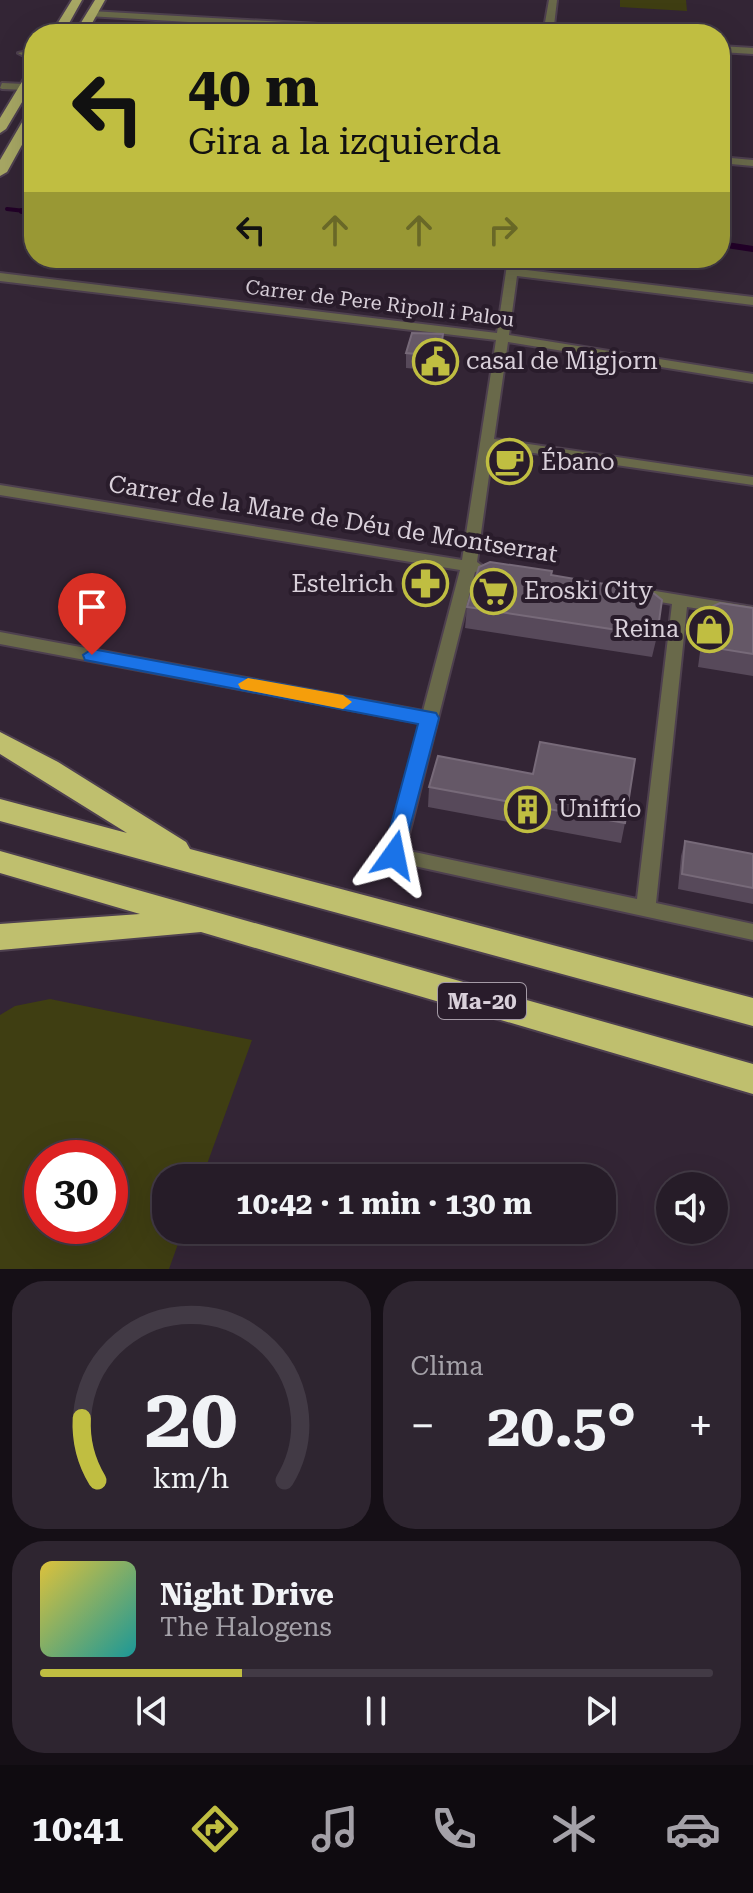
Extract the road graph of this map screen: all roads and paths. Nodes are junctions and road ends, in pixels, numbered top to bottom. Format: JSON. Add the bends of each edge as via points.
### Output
{"nodes":[{"id":1,"x":76,"y":0,"type":"edge"},
{"id":2,"x":100,"y":0,"type":"edge"},
{"id":3,"x":553,"y":0,"type":"edge"},
{"id":4,"x":91,"y":14,"type":"junction"},
{"id":5,"x":66,"y":19,"type":"junction"},
{"id":6,"x":63,"y":24,"type":"edge"},
{"id":7,"x":86,"y":24,"type":"edge"},
{"id":8,"x":265,"y":24,"type":"edge"},
{"id":9,"x":549,"y":24,"type":"edge"},
{"id":10,"x":730,"y":50,"type":"edge"},
{"id":11,"x":753,"y":51,"type":"edge"},
{"id":12,"x":2,"y":86,"type":"dead end"},
{"id":13,"x":24,"y":87,"type":"edge"},
{"id":14,"x":24,"y":89,"type":"edge"},
{"id":15,"x":14,"y":106,"type":"junction"},
{"id":16,"x":24,"y":109,"type":"edge"},
{"id":17,"x":0,"y":129,"type":"edge"},
{"id":18,"x":24,"y":130,"type":"edge"},
{"id":19,"x":730,"y":161,"type":"edge"},
{"id":20,"x":753,"y":163,"type":"edge"},
{"id":21,"x":0,"y":172,"type":"edge"},
{"id":22,"x":512,"y":268,"type":"edge"},
{"id":23,"x":533,"y":268,"type":"edge"},
{"id":24,"x":0,"y":277,"type":"edge"},
{"id":25,"x":753,"y":301,"type":"edge"},
{"id":26,"x":501,"y":337,"type":"junction"},
{"id":27,"x":753,"y":378,"type":"edge"},
{"id":28,"x":486,"y":442,"type":"junction"},
{"id":29,"x":753,"y":481,"type":"edge"},
{"id":30,"x":0,"y":490,"type":"edge"},
{"id":31,"x":469,"y":566,"type":"junction"},
{"id":32,"x":499,"y":571,"type":"edge"},
{"id":33,"x":620,"y":590,"type":"edge"},
{"id":34,"x":680,"y":600,"type":"junction"},
{"id":35,"x":753,"y":612,"type":"edge"},
{"id":36,"x":0,"y":638,"type":"edge"},
{"id":37,"x":429,"y":718,"type":"junction"},
{"id":38,"x":0,"y":742,"type":"edge"},
{"id":39,"x":0,"y":810,"type":"edge"},
{"id":40,"x":0,"y":862,"type":"edge"},
{"id":41,"x":195,"y":862,"type":"junction"},
{"id":42,"x":646,"y":908,"type":"junction"},
{"id":43,"x":211,"y":922,"type":"junction"},
{"id":44,"x":753,"y":932,"type":"edge"},
{"id":45,"x":0,"y":937,"type":"edge"},
{"id":46,"x":753,"y":1012,"type":"edge"},
{"id":47,"x":753,"y":1079,"type":"edge"}],
"edges":[{"from":1,"to":5,"type":"main road"},
{"from":2,"to":4,"type":"main road"},
{"from":3,"to":9,"type":"street"},
{"from":4,"to":5,"type":"main road"},
{"from":4,"to":7,"type":"main road"},
{"from":4,"to":8,"type":"street"},
{"from":5,"to":6,"type":"main road"},
{"from":10,"to":11,"type":"street"},
{"from":12,"to":13,"type":"lane"},
{"from":14,"to":15,"type":"main road"},
{"from":15,"to":16,"type":"main road"},
{"from":15,"to":17,"type":"main road"},
{"from":18,"to":21,"type":"main road"},
{"from":19,"to":20,"type":"street"},
{"from":22,"to":26,"type":"street"},
{"from":23,"to":25,"type":"street"},
{"from":24,"to":26,"type":"street","name":"Carrer de Pere Ripoll i Palou"},
{"from":26,"to":27,"type":"street","name":"Carrer de Pere Ripoll i Palou"},
{"from":26,"to":28,"type":"street"},
{"from":28,"to":29,"type":"street"},
{"from":28,"to":31,"type":"street"},
{"from":30,"to":31,"type":"street","name":"Carrer de la Mare de Déu de Montserrat"},
{"from":31,"to":32,"type":"street","name":"Carrer de la Mare de Déu de Montserrat"},
{"from":31,"to":37,"type":"street"},
{"from":33,"to":34,"type":"street"},
{"from":34,"to":35,"type":"street"},
{"from":34,"to":42,"type":"street"},
{"from":36,"to":37,"type":"street"},
{"from":37,"to":42,"type":"street","via":[[394,855]]},
{"from":38,"to":41,"type":"highway"},
{"from":39,"to":41,"type":"highway","number":"Ma-20"},
{"from":40,"to":43,"type":"highway","number":"Ma-20"},
{"from":41,"to":46,"type":"highway","number":"Ma-20"},
{"from":42,"to":44,"type":"street"},
{"from":43,"to":45,"type":"highway"},
{"from":43,"to":47,"type":"highway","number":"Ma-20"}]}
